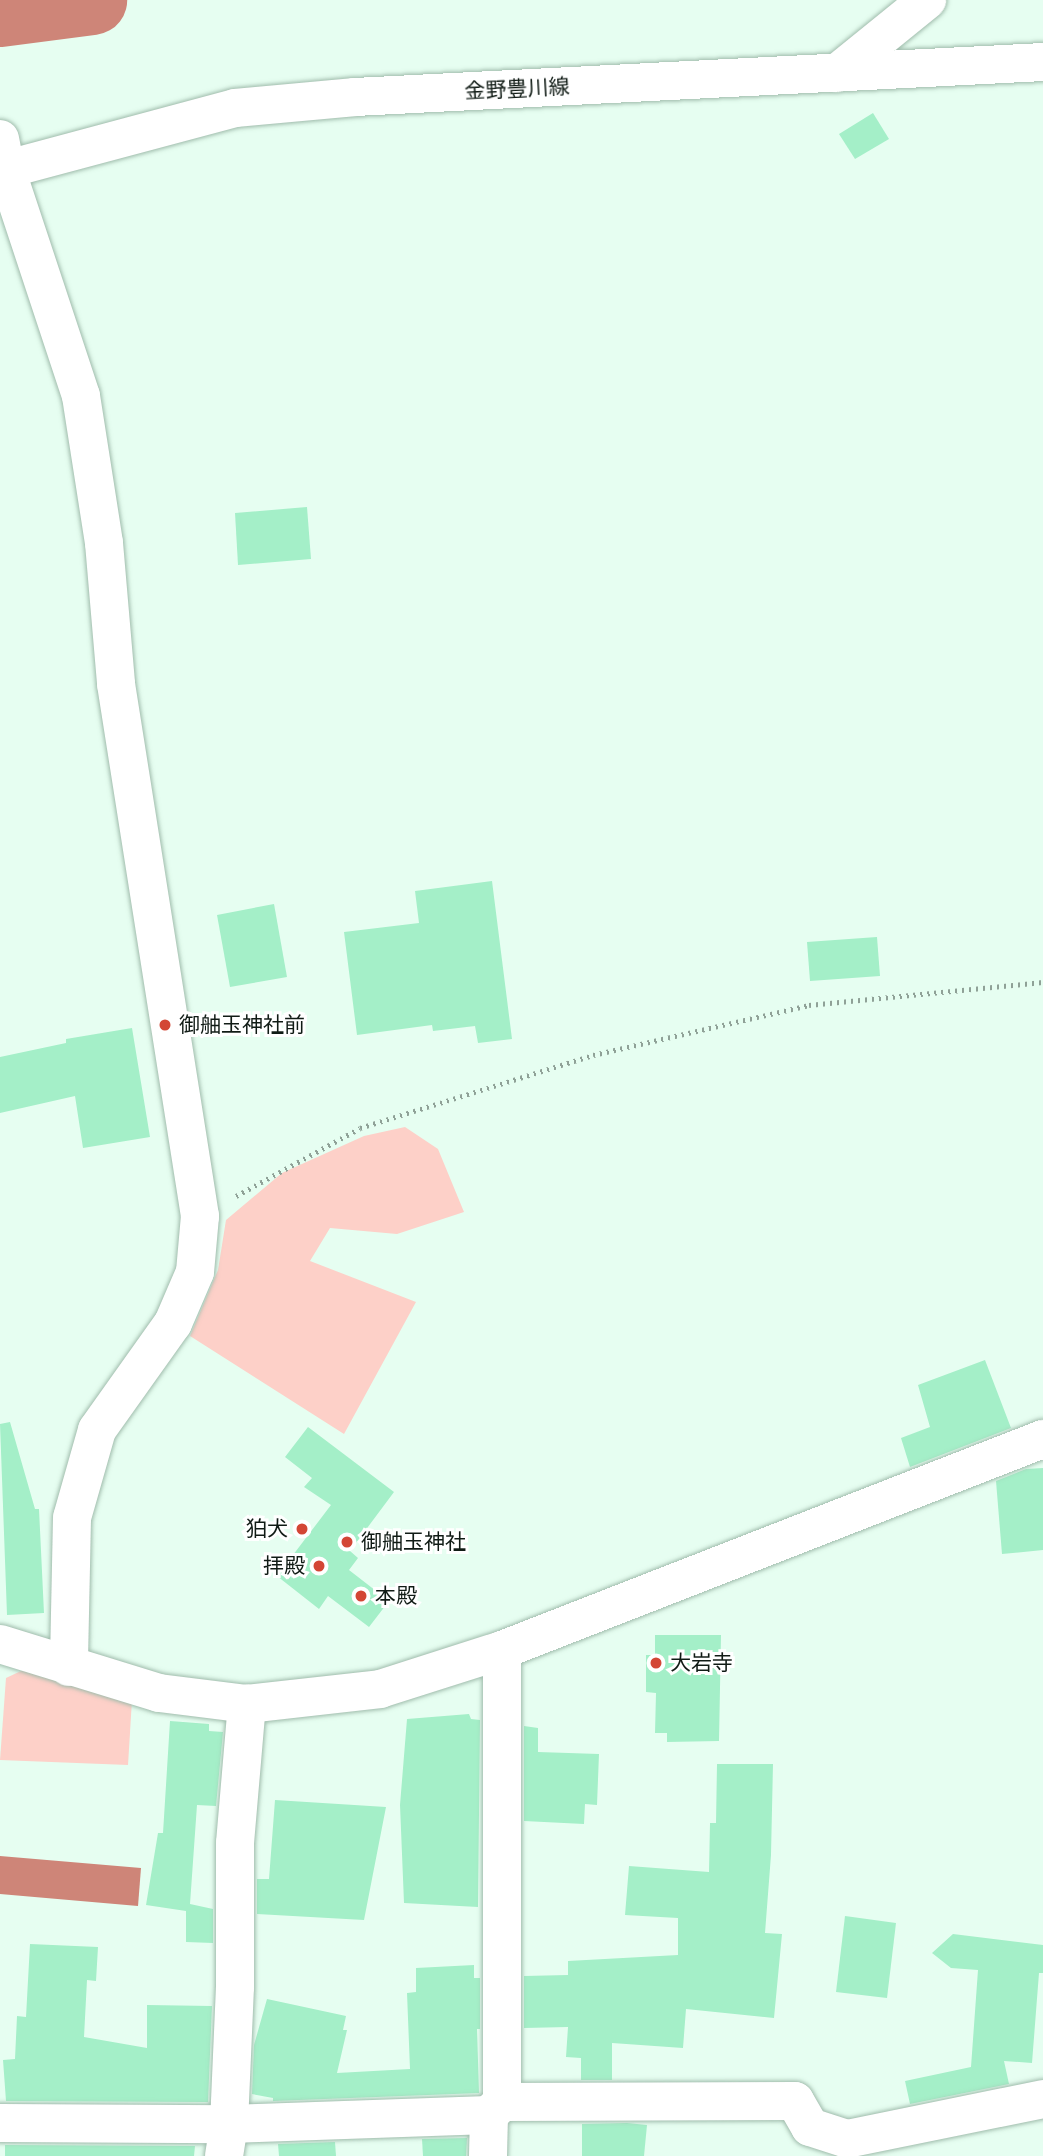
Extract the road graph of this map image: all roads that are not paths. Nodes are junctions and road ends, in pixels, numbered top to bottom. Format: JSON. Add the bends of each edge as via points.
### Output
{"nodes":[{"id":1,"x":928,"y":0,"type":"edge"},
{"id":2,"x":1043,"y":62,"type":"edge"},
{"id":3,"x":837,"y":74,"type":"junction"},
{"id":4,"x":2,"y":160,"type":"edge"},
{"id":5,"x":1043,"y":1438,"type":"edge"},
{"id":6,"x":0,"y":1644,"type":"edge"},
{"id":7,"x":502,"y":1650,"type":"junction"},
{"id":8,"x":69,"y":1667,"type":"junction"},
{"id":9,"x":247,"y":1704,"type":"junction"},
{"id":10,"x":1043,"y":2099,"type":"edge"},
{"id":11,"x":496,"y":2109,"type":"junction"},
{"id":12,"x":0,"y":2123,"type":"edge"},
{"id":13,"x":227,"y":2140,"type":"edge"},
{"id":14,"x":812,"y":2141,"type":"edge"},
{"id":15,"x":488,"y":2156,"type":"edge"}],
"edges":[{"from":1,"to":3,"type":"street"},
{"from":2,"to":3,"type":"street","name":"金野豊川線"},
{"from":3,"to":4,"type":"street","name":"金野豊川線","via":[[355,97],[235,108]]},
{"from":4,"to":8,"type":"street","via":[[81,396],[104,543],[116,684],[200,1216],[195,1272],[173,1323],[97,1430],[72,1518]]},
{"from":5,"to":7,"type":"street"},
{"from":6,"to":8,"type":"street"},
{"from":7,"to":9,"type":"street","via":[[380,1689]]},
{"from":7,"to":11,"type":"street"},
{"from":8,"to":9,"type":"street","via":[[159,1693]]},
{"from":9,"to":13,"type":"street","via":[[235,1843],[235,1987]]},
{"from":10,"to":14,"type":"street","via":[[847,2139]]},
{"from":11,"to":13,"type":"street"},
{"from":11,"to":14,"type":"street","via":[[795,2101]]},
{"from":11,"to":15,"type":"street"},
{"from":12,"to":13,"type":"street"}]}
